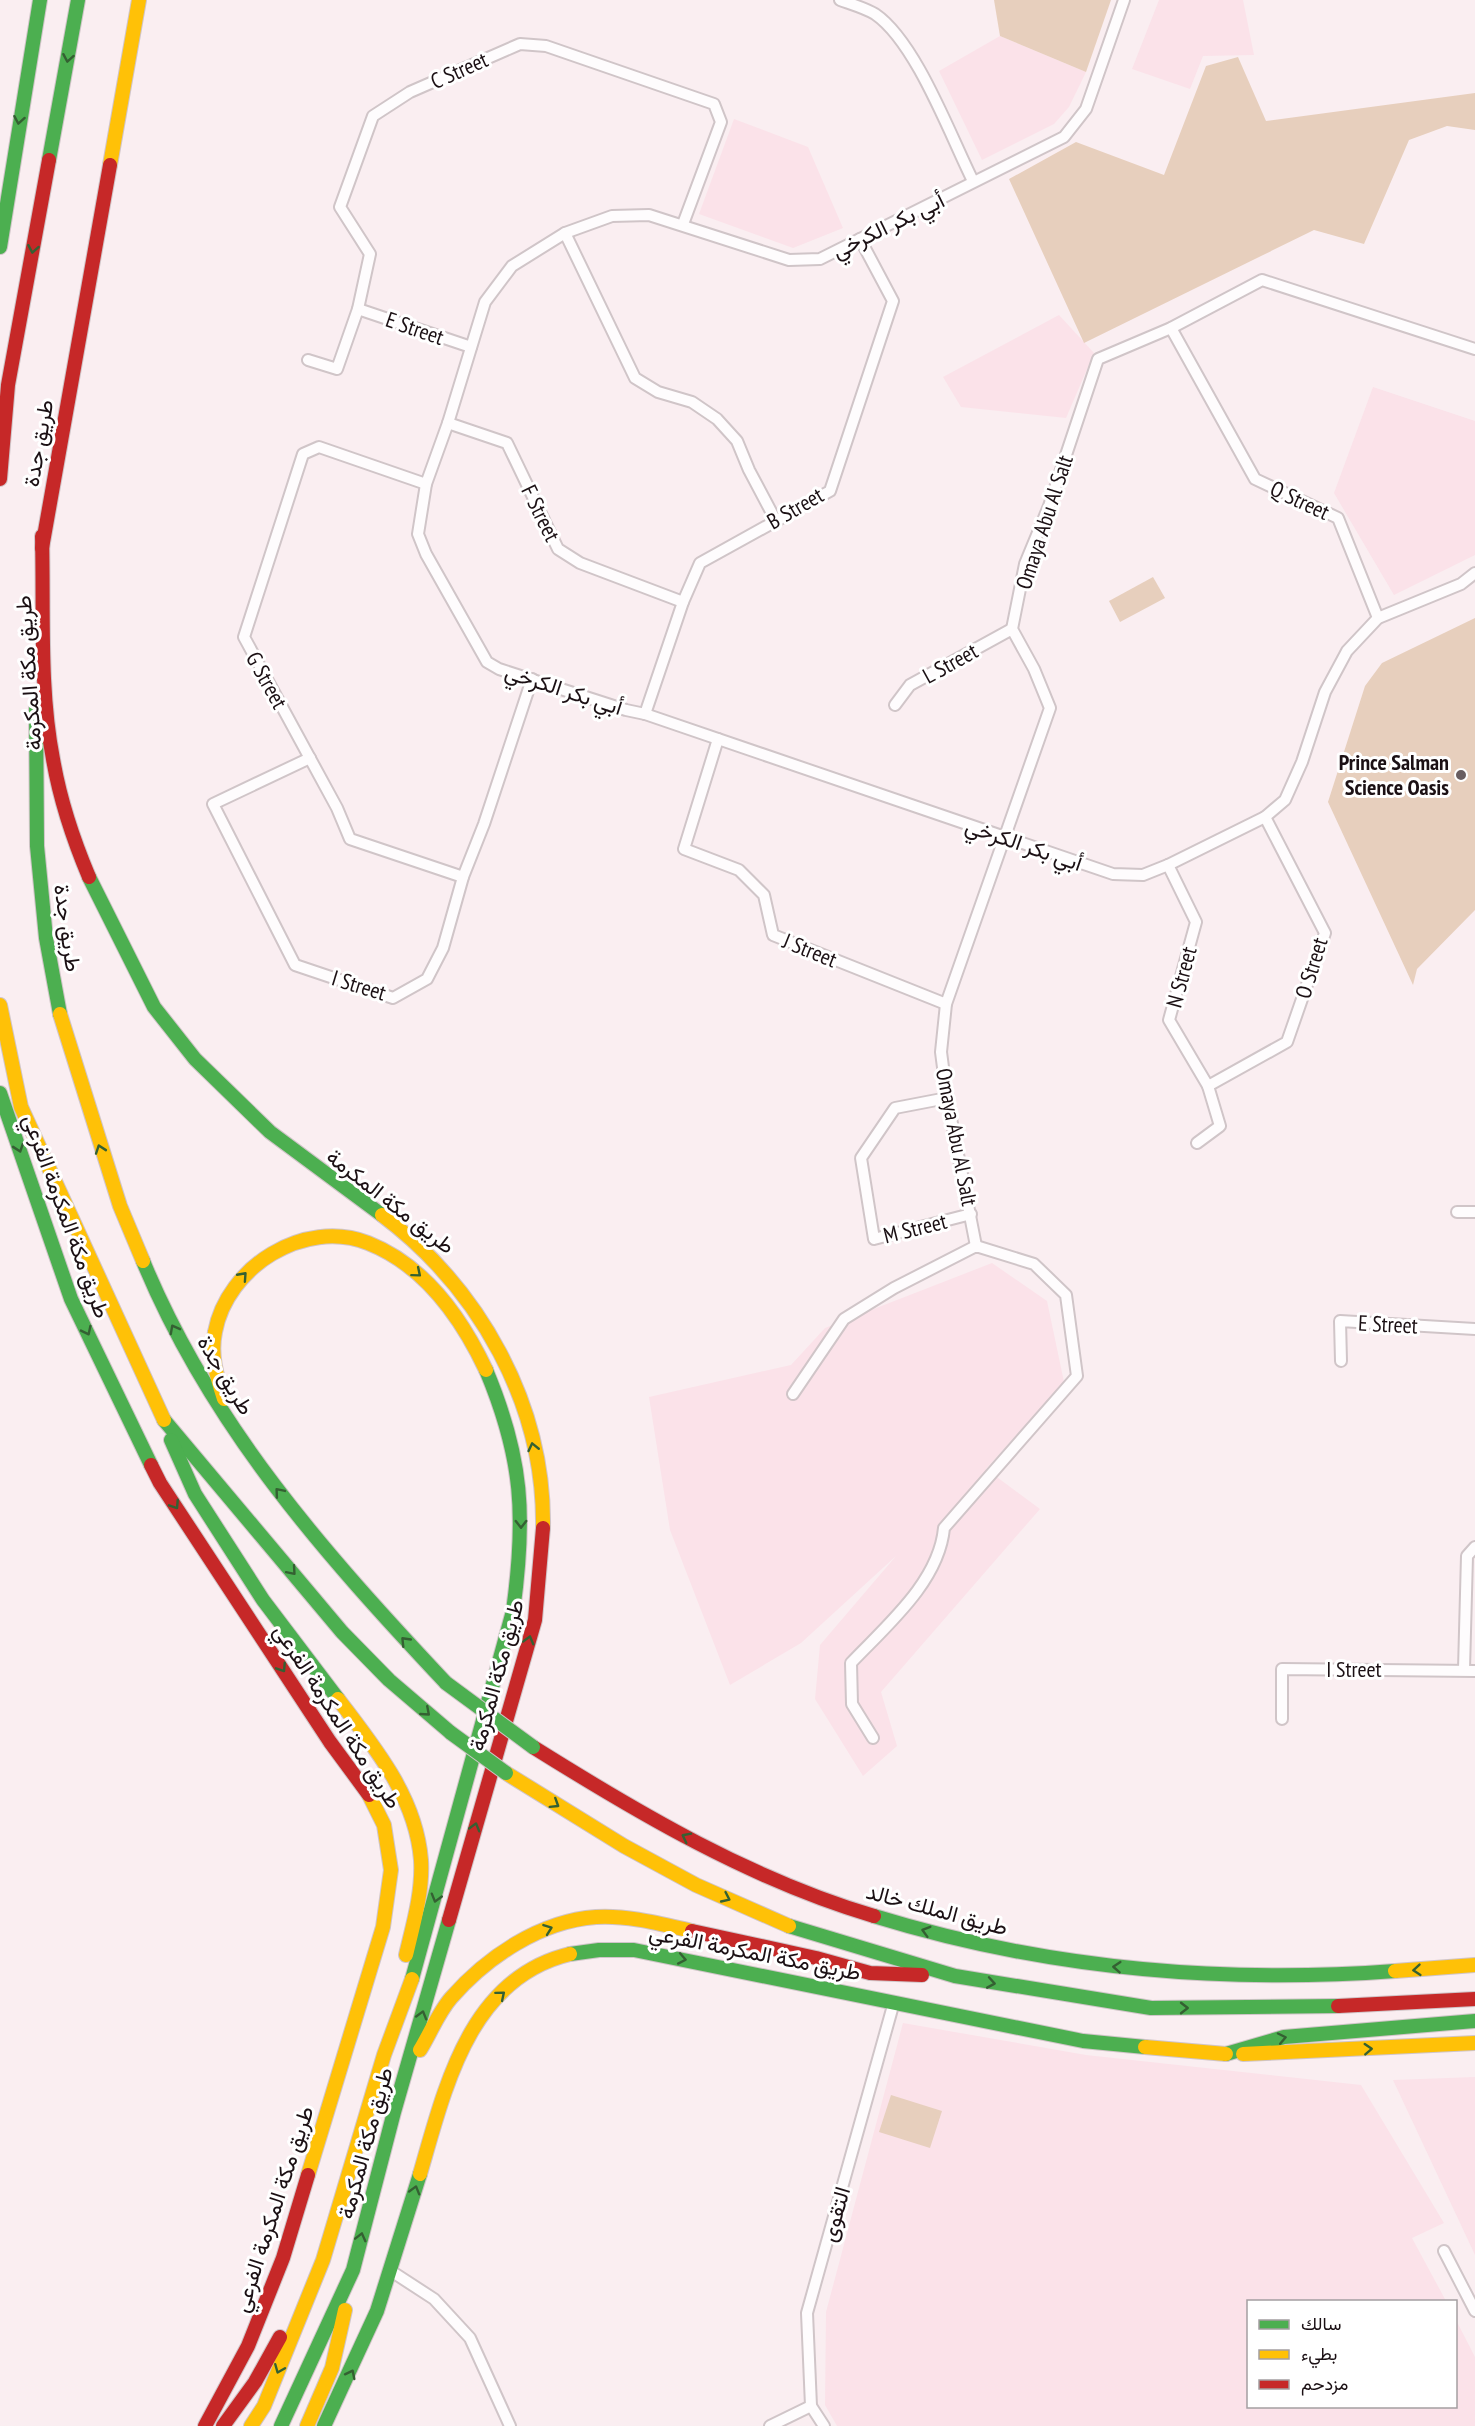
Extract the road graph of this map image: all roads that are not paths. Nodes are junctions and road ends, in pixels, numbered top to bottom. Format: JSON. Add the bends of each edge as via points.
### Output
{"nodes":[{"id":1,"x":40,"y":0,"type":"edge"},
{"id":2,"x":78,"y":0,"type":"edge"},
{"id":3,"x":139,"y":0,"type":"edge"},
{"id":4,"x":840,"y":0,"type":"edge"},
{"id":5,"x":1124,"y":0,"type":"edge"},
{"id":6,"x":973,"y":181,"type":"junction"},
{"id":7,"x":683,"y":224,"type":"junction"},
{"id":8,"x":565,"y":233,"type":"junction"},
{"id":9,"x":860,"y":239,"type":"junction"},
{"id":10,"x":0,"y":247,"type":"edge"},
{"id":11,"x":358,"y":309,"type":"junction"},
{"id":12,"x":1171,"y":328,"type":"junction"},
{"id":13,"x":471,"y":347,"type":"junction"},
{"id":14,"x":1475,"y":349,"type":"edge"},
{"id":15,"x":308,"y":360,"type":"dead end"},
{"id":16,"x":448,"y":423,"type":"junction"},
{"id":17,"x":0,"y":479,"type":"edge"},
{"id":18,"x":426,"y":484,"type":"junction"},
{"id":19,"x":775,"y":519,"type":"junction"},
{"id":20,"x":42,"y":536,"type":"junction"},
{"id":21,"x":1475,"y":573,"type":"edge"},
{"id":22,"x":683,"y":602,"type":"junction"},
{"id":23,"x":1378,"y":618,"type":"junction"},
{"id":24,"x":1012,"y":629,"type":"junction"},
{"id":25,"x":532,"y":679,"type":"junction"},
{"id":26,"x":895,"y":705,"type":"dead end"},
{"id":27,"x":645,"y":714,"type":"junction"},
{"id":28,"x":718,"y":739,"type":"junction"},
{"id":29,"x":310,"y":758,"type":"junction"},
{"id":30,"x":1264,"y":817,"type":"junction"},
{"id":31,"x":1004,"y":838,"type":"junction"},
{"id":32,"x":1168,"y":865,"type":"junction"},
{"id":33,"x":463,"y":877,"type":"junction"},
{"id":34,"x":946,"y":1004,"type":"junction"},
{"id":35,"x":0,"y":1005,"type":"edge"},
{"id":36,"x":1208,"y":1086,"type":"junction"},
{"id":37,"x":0,"y":1093,"type":"edge"},
{"id":38,"x":947,"y":1098,"type":"junction"},
{"id":39,"x":1197,"y":1143,"type":"dead end"},
{"id":40,"x":1457,"y":1212,"type":"dead end"},
{"id":41,"x":1475,"y":1212,"type":"edge"},
{"id":42,"x":971,"y":1214,"type":"junction"},
{"id":43,"x":976,"y":1246,"type":"junction"},
{"id":44,"x":1475,"y":1329,"type":"edge"},
{"id":45,"x":1341,"y":1361,"type":"dead end"},
{"id":46,"x":793,"y":1394,"type":"dead end"},
{"id":47,"x":160,"y":1415,"type":"junction"},
{"id":48,"x":256,"y":1464,"type":"junction"},
{"id":49,"x":1475,"y":1547,"type":"edge"},
{"id":50,"x":1470,"y":1670,"type":"edge"},
{"id":51,"x":446,"y":1683,"type":"joint"},
{"id":52,"x":1282,"y":1719,"type":"dead end"},
{"id":53,"x":873,"y":1737,"type":"dead end"},
{"id":54,"x":1475,"y":1965,"type":"edge"},
{"id":55,"x":955,"y":1976,"type":"junction"},
{"id":56,"x":1475,"y":1999,"type":"edge"},
{"id":57,"x":894,"y":2002,"type":"junction"},
{"id":58,"x":1475,"y":2020,"type":"edge"},
{"id":59,"x":1475,"y":2043,"type":"edge"},
{"id":60,"x":1226,"y":2054,"type":"junction"},
{"id":61,"x":384,"y":2055,"type":"junction"},
{"id":62,"x":394,"y":2112,"type":"junction"},
{"id":63,"x":1444,"y":2252,"type":"dead end"},
{"id":64,"x":322,"y":2260,"type":"junction"},
{"id":65,"x":353,"y":2270,"type":"junction"},
{"id":66,"x":391,"y":2271,"type":"junction"},
{"id":67,"x":1475,"y":2311,"type":"edge"},
{"id":68,"x":811,"y":2406,"type":"junction"},
{"id":69,"x":205,"y":2426,"type":"edge"},
{"id":70,"x":223,"y":2426,"type":"edge"},
{"id":71,"x":251,"y":2426,"type":"edge"},
{"id":72,"x":281,"y":2426,"type":"edge"},
{"id":73,"x":307,"y":2426,"type":"edge"},
{"id":74,"x":324,"y":2426,"type":"edge"},
{"id":75,"x":510,"y":2426,"type":"edge"},
{"id":76,"x":770,"y":2426,"type":"edge"},
{"id":77,"x":824,"y":2426,"type":"edge"}],
"edges":[{"from":1,"to":10,"type":"main road","one_way":true},
{"from":2,"to":17,"type":"main road","name":"طريق جدة","one_way":true,"via":[[8,385]]},
{"from":3,"to":20,"type":"main road","name":"طريق جدة"},
{"from":4,"to":6,"type":"street","via":[[874,13],[895,31],[910,52]]},
{"from":5,"to":6,"type":"street","name":"أبي بكر الكرخي","via":[[1078,122],[1064,137]]},
{"from":6,"to":9,"type":"street","name":"أبي بكر الكرخي"},
{"from":7,"to":8,"type":"street","name":"أبي بكر الكرخي","via":[[649,215],[612,216]]},
{"from":7,"to":9,"type":"street","name":"أبي بكر الكرخي","via":[[789,260],[820,259]]},
{"from":7,"to":11,"type":"street","name":"C Street","via":[[722,122],[714,104],[546,46],[520,44],[410,92],[373,116],[340,207],[370,254]]},
{"from":8,"to":13,"type":"street","name":"أبي بكر الكرخي","via":[[512,266],[485,302]]},
{"from":8,"to":19,"type":"street","via":[[635,378],[658,392],[692,402],[717,419],[737,441]]},
{"from":9,"to":19,"type":"street","name":"B Street","via":[[893,301],[830,491]]},
{"from":11,"to":13,"type":"street","name":"E Street"},
{"from":11,"to":15,"type":"street","name":"C Street","via":[[337,369]]},
{"from":12,"to":14,"type":"street","name":"Omaya Abu Al Salt","via":[[1262,280]]},
{"from":12,"to":23,"type":"street","name":"Q Street","via":[[1255,479],[1338,518]]},
{"from":12,"to":24,"type":"street","name":"Omaya Abu Al Salt","via":[[1098,359],[1049,506],[1025,564]]},
{"from":13,"to":16,"type":"street","name":"أبي بكر الكرخي"},
{"from":16,"to":18,"type":"street","name":"أبي بكر الكرخي"},
{"from":16,"to":22,"type":"street","name":"F Street","via":[[507,442],[558,549],[580,563]]},
{"from":18,"to":25,"type":"street","name":"أبي بكر الكرخي","via":[[418,534],[426,554],[487,662]]},
{"from":18,"to":29,"type":"street","name":"G Street","via":[[319,447],[303,454],[244,637]]},
{"from":19,"to":22,"type":"street","name":"B Street","via":[[700,562]]},
{"from":48,"to":20,"type":"main road","name":"طريق جدة","one_way":true,"via":[[197,1373],[161,1305],[120,1206],[62,1026],[46,938],[37,846],[34,751]]},
{"from":62,"to":20,"type":"main road","name":"طريق مكة المكرمة","one_way":true,"via":[[535,1620],[543,1566],[543,1503],[534,1448],[517,1387],[487,1329],[451,1276],[410,1237],[255,1118],[207,1072],[160,1017],[112,930],[85,869],[61,790],[48,727]]},
{"from":21,"to":23,"type":"street","name":"أبي بكر الكرخي","via":[[1461,584]]},
{"from":22,"to":27,"type":"street","name":"B Street"},
{"from":23,"to":30,"type":"street","name":"أبي بكر الكرخي","via":[[1347,651],[1325,692],[1285,800]]},
{"from":24,"to":26,"type":"street","name":"L Street","via":[[909,685]]},
{"from":24,"to":31,"type":"street","name":"Omaya Abu Al Salt","via":[[1050,708]]},
{"from":25,"to":27,"type":"street","name":"أبي بكر الكرخي"},
{"from":25,"to":33,"type":"street","name":"I Street"},
{"from":27,"to":28,"type":"street","name":"أبي بكر الكرخي"},
{"from":28,"to":31,"type":"street","name":"أبي بكر الكرخي"},
{"from":28,"to":34,"type":"street","name":"J Street","via":[[684,849],[739,870],[764,895],[773,935]]},
{"from":29,"to":33,"type":"street","name":"G Street","via":[[350,839]]},
{"from":29,"to":33,"type":"street","name":"I Street","via":[[213,804],[295,965],[393,998],[427,979],[443,948]]},
{"from":30,"to":32,"type":"street","name":"أبي بكر الكرخي"},
{"from":30,"to":36,"type":"street","name":"O Street","via":[[1325,933],[1287,1042]]},
{"from":31,"to":32,"type":"street","name":"أبي بكر الكرخي","via":[[1113,874],[1143,875]]},
{"from":31,"to":34,"type":"street","name":"Omaya Abu Al Salt"},
{"from":32,"to":36,"type":"street","name":"N Street","via":[[1196,922],[1170,1020]]},
{"from":34,"to":38,"type":"street","name":"Omaya Abu Al Salt","via":[[941,1052]]},
{"from":35,"to":47,"type":"main road","via":[[21,1107]]},
{"from":36,"to":39,"type":"street","name":"N Street","via":[[1220,1126]]},
{"from":37,"to":69,"type":"main road","name":"طريق مكة المكرمة الفرعي","one_way":true,"via":[[71,1299],[160,1483],[330,1742],[375,1803],[389,1848],[390,1891],[383,1927],[283,2258],[248,2346]]},
{"from":38,"to":42,"type":"street","name":"Omaya Abu Al Salt"},
{"from":38,"to":42,"type":"street","name":"M Street","via":[[896,1108],[861,1158],[874,1239]]},
{"from":40,"to":41,"type":"street"},
{"from":42,"to":43,"type":"street","name":"Omaya Abu Al Salt"},
{"from":43,"to":46,"type":"street","via":[[844,1319]]},
{"from":43,"to":53,"type":"street","via":[[1034,1264],[1066,1295],[1077,1376],[944,1528],[942,1547],[926,1576],[897,1615],[851,1663],[852,1704]]},
{"from":44,"to":45,"type":"street","name":"E Street","via":[[1340,1321]]},
{"from":47,"to":55,"type":"main road","one_way":true,"bridge":true,"via":[[342,1632],[389,1680],[506,1773],[624,1846],[778,1923]]},
{"from":47,"to":61,"type":"main road","via":[[195,1494],[263,1600],[389,1766],[410,1811],[421,1860],[418,1902]]},
{"from":51,"to":48,"type":"main road","name":"طريق جدة","one_way":true,"via":[[369,1601]]},
{"from":48,"to":61,"type":"main road","name":"طريق مكة المكرمة","one_way":true,"via":[[217,1385],[211,1355],[215,1326],[230,1290],[251,1267],[277,1250],[306,1239],[338,1238],[365,1242],[388,1253],[421,1275],[440,1299],[470,1341],[490,1380],[517,1467],[521,1556],[513,1611],[418,1959]]},
{"from":49,"to":50,"type":"street","via":[[1467,1556]]},
{"from":50,"to":52,"type":"street","name":"I Street","via":[[1282,1669]]},
{"from":54,"to":51,"type":"main road","name":"طريق الملك خالد","one_way":true,"bridge":true,"via":[[1367,1974],[1238,1976],[1092,1965],[962,1941],[820,1897],[714,1851],[603,1791],[533,1747]]},
{"from":55,"to":56,"type":"main road","one_way":true,"via":[[1151,2008],[1324,2007]]},
{"from":62,"to":55,"type":"main road","one_way":true,"via":[[425,2039],[450,2000],[482,1968],[526,1937],[563,1924],[596,1917],[638,1919],[870,1973]]},
{"from":57,"to":60,"type":"main road","name":"طريق مكة المكرمة الفرعي","via":[[1083,2041]]},
{"from":66,"to":57,"type":"main road","name":"طريق مكة المكرمة الفرعي","one_way":true,"via":[[459,2051],[496,1997],[541,1964],[569,1954],[634,1950]]},
{"from":57,"to":68,"type":"street","name":"التقوى","via":[[807,2313]]},
{"from":60,"to":58,"type":"main road","one_way":true,"via":[[1284,2037]]},
{"from":60,"to":59,"type":"main road","one_way":true},
{"from":61,"to":64,"type":"main road","name":"طريق مكة المكرمة"},
{"from":65,"to":62,"type":"main road","name":"طريق مكة المكرمة","one_way":true},
{"from":63,"to":67,"type":"street"},
{"from":64,"to":70,"type":"main road","via":[[255,2382]]},
{"from":64,"to":71,"type":"main road","name":"طريق مكة المكرمة","one_way":true,"via":[[264,2406]]},
{"from":65,"to":72,"type":"main road","name":"طريق مكة المكرمة"},
{"from":65,"to":73,"type":"main road","via":[[332,2368]]},
{"from":74,"to":66,"type":"main road","name":"طريق مكة المكرمة الفرعي","one_way":true,"via":[[360,2355]]},
{"from":66,"to":75,"type":"street","via":[[434,2299],[470,2338]]},
{"from":68,"to":76,"type":"street"},
{"from":68,"to":77,"type":"street"}]}
